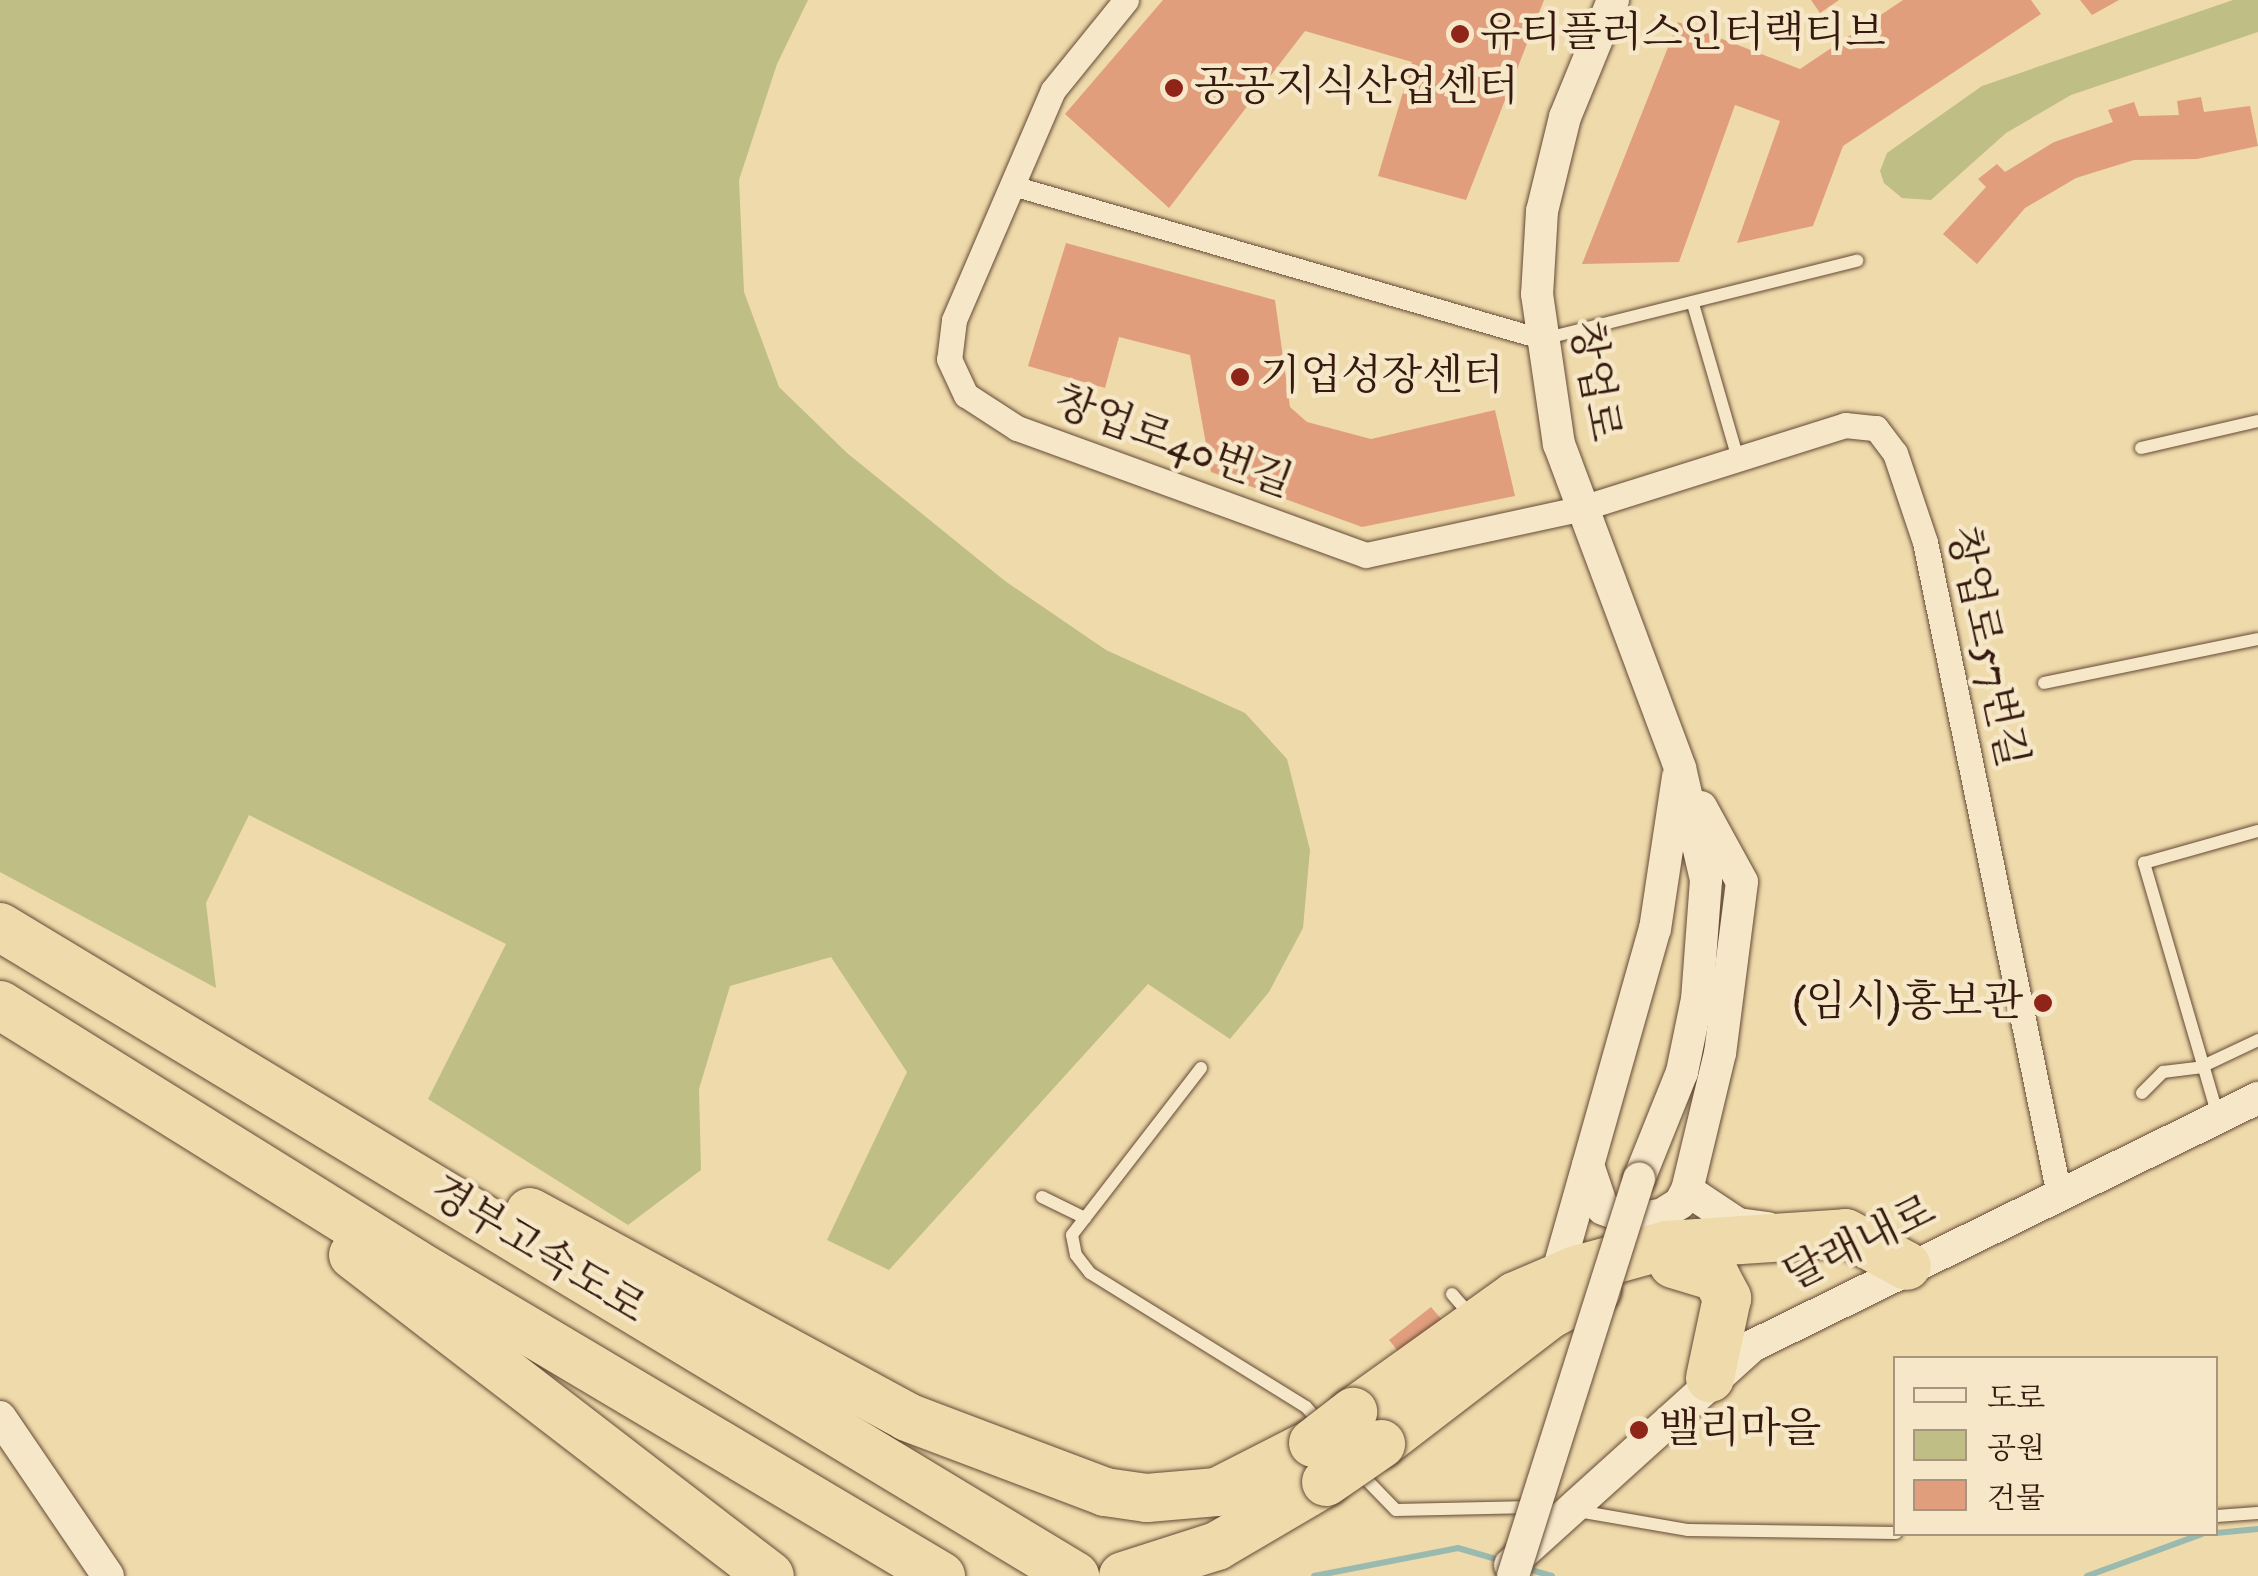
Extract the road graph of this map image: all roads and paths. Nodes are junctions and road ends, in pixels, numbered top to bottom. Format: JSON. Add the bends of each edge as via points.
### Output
{"nodes":[{"id":1,"x":1126,"y":0,"type":"edge"},
{"id":2,"x":1614,"y":0,"type":"edge"},
{"id":3,"x":1012,"y":186,"type":"junction"},
{"id":4,"x":1857,"y":261,"type":"dead end"},
{"id":5,"x":1694,"y":304,"type":"junction"},
{"id":6,"x":1540,"y":339,"type":"junction"},
{"id":7,"x":2258,"y":421,"type":"edge"},
{"id":8,"x":2141,"y":448,"type":"dead end"},
{"id":9,"x":1738,"y":459,"type":"junction"},
{"id":10,"x":1579,"y":509,"type":"junction"},
{"id":11,"x":2258,"y":639,"type":"edge"},
{"id":12,"x":2044,"y":683,"type":"dead end"},
{"id":13,"x":1680,"y":768,"type":"junction"},
{"id":14,"x":2258,"y":831,"type":"edge"},
{"id":15,"x":0,"y":926,"type":"edge"},
{"id":16,"x":0,"y":1005,"type":"edge"},
{"id":17,"x":2258,"y":1040,"type":"edge"},
{"id":18,"x":190,"y":1042,"type":"junction"},
{"id":19,"x":2201,"y":1067,"type":"junction"},
{"id":20,"x":1202,"y":1068,"type":"dead end"},
{"id":21,"x":2142,"y":1092,"type":"dead end"},
{"id":22,"x":154,"y":1098,"type":"junction"},
{"id":23,"x":2258,"y":1098,"type":"edge"},
{"id":24,"x":2218,"y":1118,"type":"junction"},
{"id":25,"x":1588,"y":1165,"type":"junction"},
{"id":26,"x":1687,"y":1190,"type":"junction"},
{"id":27,"x":2059,"y":1195,"type":"junction"},
{"id":28,"x":1042,"y":1197,"type":"dead end"},
{"id":29,"x":1084,"y":1218,"type":"junction"},
{"id":30,"x":1804,"y":1232,"type":"junction"},
{"id":31,"x":1673,"y":1264,"type":"junction"},
{"id":32,"x":1907,"y":1266,"type":"junction"},
{"id":33,"x":1556,"y":1278,"type":"junction"},
{"id":34,"x":1710,"y":1378,"type":"junction"},
{"id":35,"x":0,"y":1417,"type":"edge"},
{"id":36,"x":1367,"y":1428,"type":"junction"},
{"id":37,"x":1319,"y":1462,"type":"junction"},
{"id":38,"x":1570,"y":1509,"type":"junction"},
{"id":39,"x":2258,"y":1513,"type":"edge"},
{"id":40,"x":2218,"y":1516,"type":"edge"},
{"id":41,"x":1893,"y":1533,"type":"edge"},
{"id":42,"x":108,"y":1576,"type":"edge"},
{"id":43,"x":770,"y":1576,"type":"edge"},
{"id":44,"x":941,"y":1576,"type":"edge"},
{"id":45,"x":1075,"y":1576,"type":"edge"},
{"id":46,"x":1123,"y":1576,"type":"edge"},
{"id":47,"x":1497,"y":1576,"type":"edge"},
{"id":48,"x":1513,"y":1576,"type":"edge"}],
"edges":[{"from":1,"to":3,"type":"street","name":"창업로40번길","via":[[1053,90]]},
{"from":2,"to":6,"type":"street","name":"창업로","via":[[1565,117],[1542,211]]},
{"from":3,"to":6,"type":"street"},
{"from":3,"to":10,"type":"street","name":"창업로40번길","via":[[948,340],[966,395],[992,417],[1363,555]]},
{"from":4,"to":5,"type":"lane"},
{"from":5,"to":6,"type":"lane"},
{"from":5,"to":9,"type":"lane"},
{"from":6,"to":10,"type":"street","name":"창업로","via":[[1550,406]]},
{"from":7,"to":8,"type":"lane"},
{"from":9,"to":10,"type":"street","name":"창업로57번길"},
{"from":9,"to":27,"type":"street","name":"창업로57번길","via":[[1862,423],[1882,433],[1895,454],[1934,584]]},
{"from":10,"to":13,"type":"street","name":"창업로"},
{"from":11,"to":12,"type":"lane"},
{"from":13,"to":25,"type":"street","via":[[1654,930]]},
{"from":13,"to":26,"type":"street","via":[[1742,882],[1720,1053]]},
{"from":13,"to":48,"type":"street","bridge":true,"via":[[1706,880],[1703,947],[1682,1072],[1639,1179]]},
{"from":14,"to":19,"type":"lane","via":[[2144,862]]},
{"from":15,"to":18,"type":"highway","name":"경부고속도로"},
{"from":16,"to":22,"type":"highway","name":"경부고속도로"},
{"from":17,"to":19,"type":"lane"},
{"from":18,"to":37,"type":"highway","via":[[557,1226],[908,1417],[1105,1492],[1147,1498],[1218,1492]]},
{"from":18,"to":45,"type":"highway","name":"경부고속도로"},
{"from":19,"to":21,"type":"lane","via":[[2163,1072]]},
{"from":19,"to":24,"type":"lane"},
{"from":20,"to":29,"type":"lane"},
{"from":22,"to":43,"type":"highway","via":[[536,1401]]},
{"from":22,"to":44,"type":"highway","name":"경부고속도로","via":[[414,1263]]},
{"from":23,"to":24,"type":"street","name":"달래내로"},
{"from":24,"to":27,"type":"street","name":"달래내로"},
{"from":25,"to":26,"type":"street","via":[[1604,1209],[1631,1219],[1661,1215]]},
{"from":25,"to":33,"type":"street"},
{"from":26,"to":30,"type":"street","via":[[1738,1224]]},
{"from":27,"to":32,"type":"street","name":"달래내로"},
{"from":28,"to":29,"type":"lane"},
{"from":29,"to":38,"type":"lane","via":[[1072,1236],[1090,1273],[1306,1407],[1396,1510]]},
{"from":30,"to":32,"type":"highway","via":[[1866,1239]]},
{"from":30,"to":33,"type":"highway","via":[[1668,1246]]},
{"from":31,"to":32,"type":"highway","via":[[1814,1247]]},
{"from":31,"to":34,"type":"highway","via":[[1716,1277],[1727,1298]]},
{"from":31,"to":36,"type":"highway","via":[[1563,1306]]},
{"from":32,"to":34,"type":"street","name":"달래내로","via":[[1752,1346]]},
{"from":33,"to":36,"type":"highway","via":[[1465,1308]]},
{"from":34,"to":38,"type":"street","name":"달래내로"},
{"from":35,"to":42,"type":"street"},
{"from":36,"to":37,"type":"highway","bridge":true},
{"from":37,"to":46,"type":"highway","via":[[1217,1546]]},
{"from":38,"to":41,"type":"lane","via":[[1688,1530]]},
{"from":38,"to":47,"type":"street","name":"달래내로","bridge":true},
{"from":39,"to":40,"type":"lane"}]}
